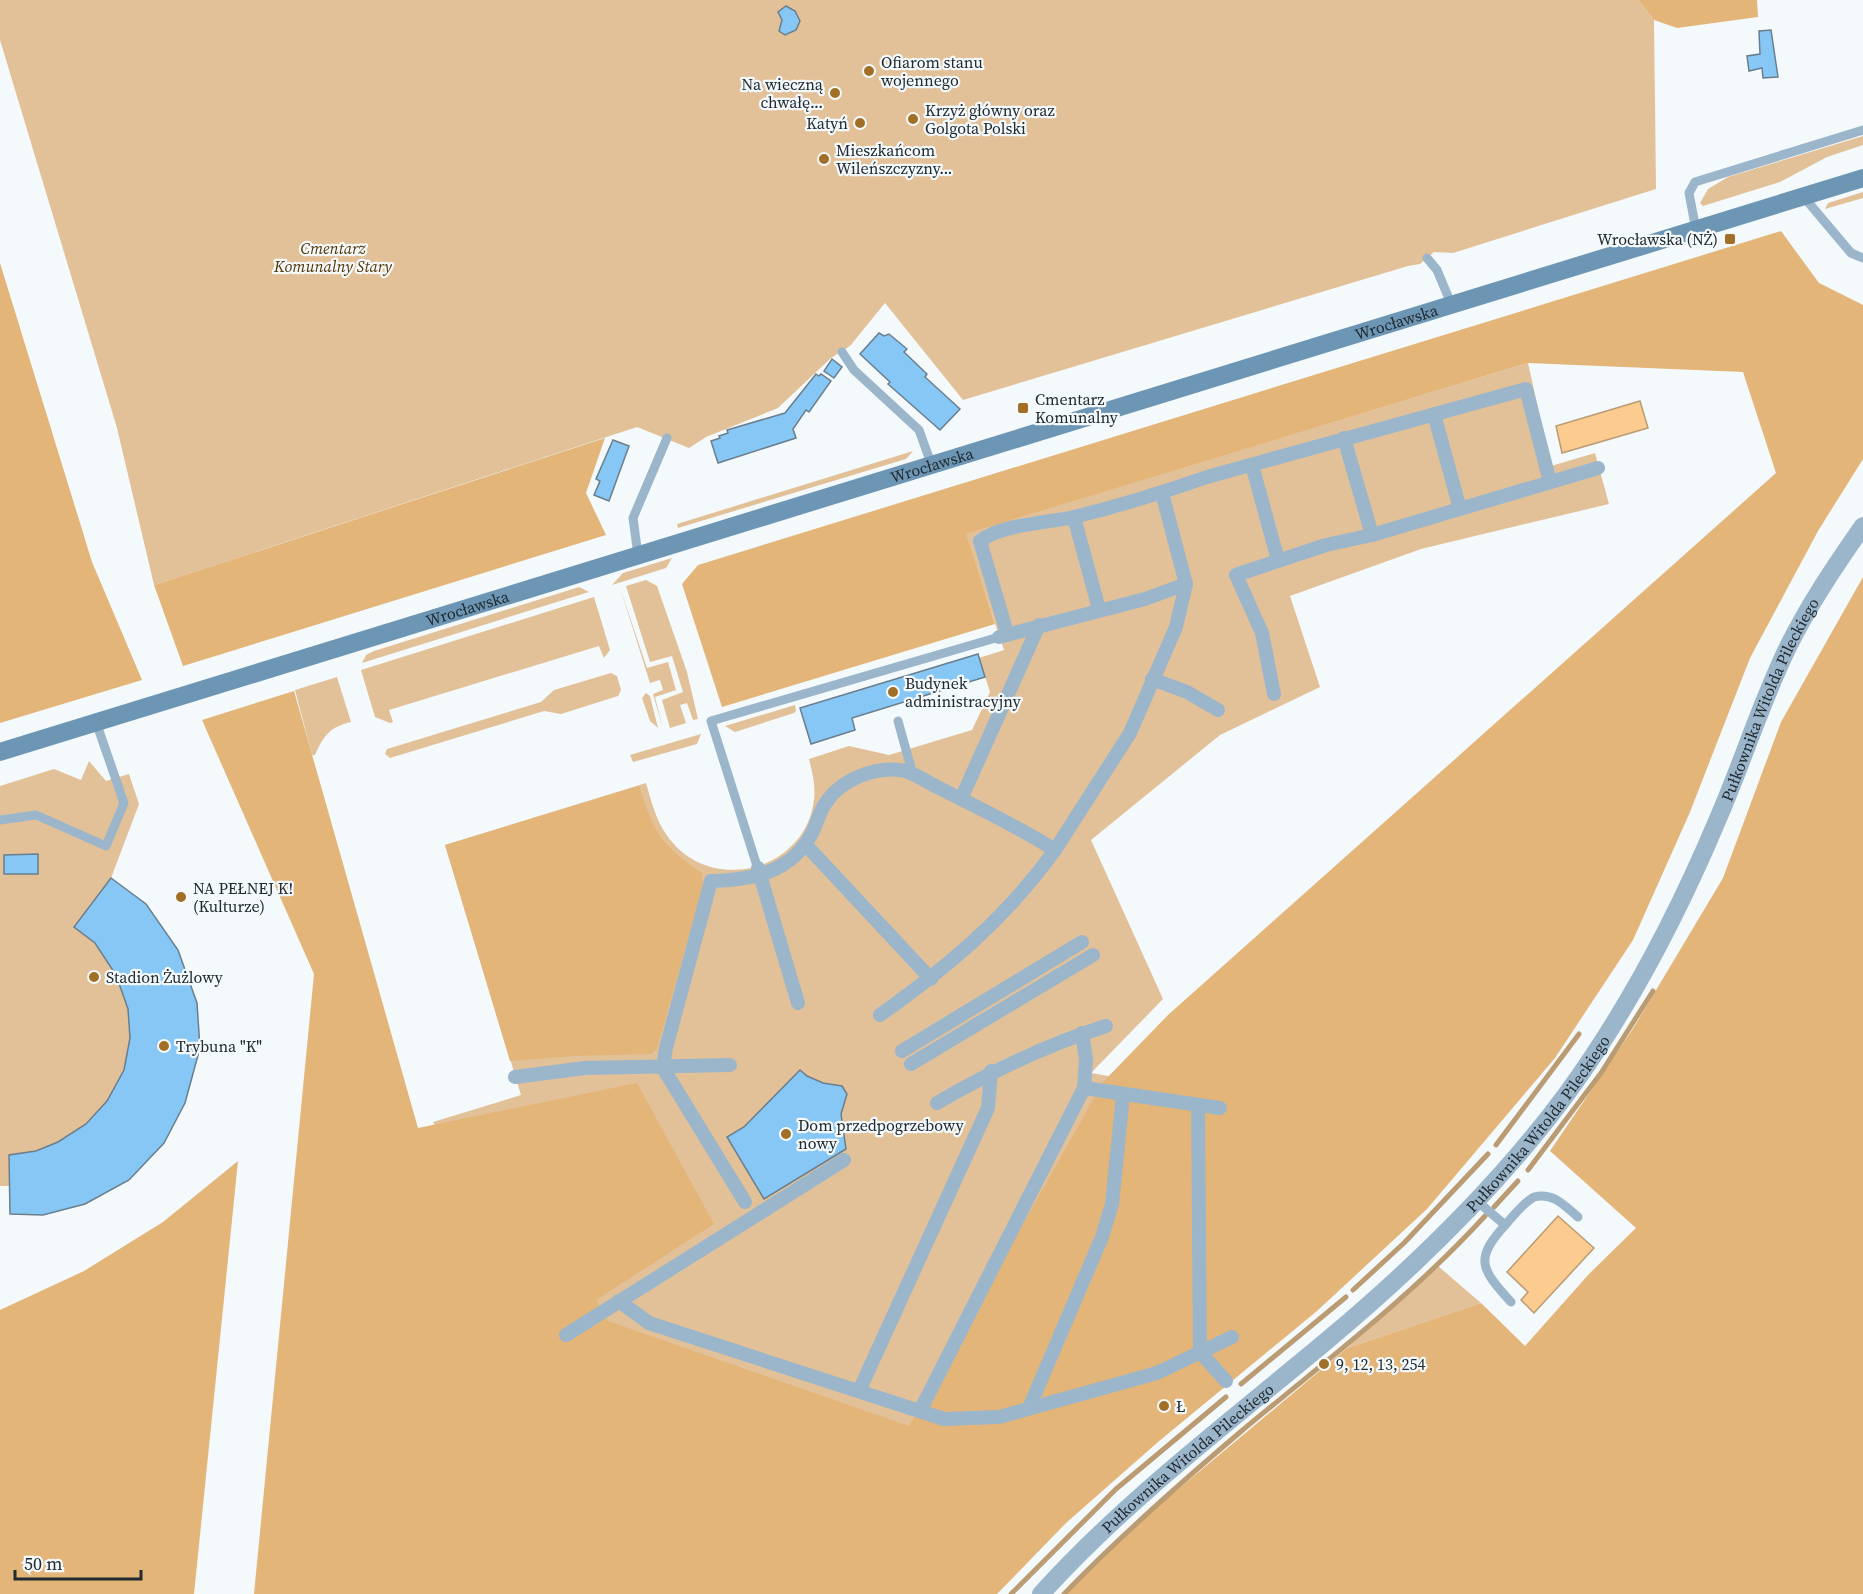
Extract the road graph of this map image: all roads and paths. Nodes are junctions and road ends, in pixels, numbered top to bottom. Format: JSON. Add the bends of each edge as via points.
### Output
{"nodes":[{"id":1,"x":1863,"y":130,"type":"edge"},
{"id":2,"x":1863,"y":178,"type":"edge"},
{"id":3,"x":1803,"y":196,"type":"junction"},
{"id":4,"x":1696,"y":230,"type":"junction"},
{"id":5,"x":1427,"y":258,"type":"dead end"},
{"id":6,"x":1863,"y":258,"type":"edge"},
{"id":7,"x":1452,"y":306,"type":"junction"},
{"id":8,"x":842,"y":352,"type":"dead end"},
{"id":9,"x":1434,"y":414,"type":"junction"},
{"id":10,"x":667,"y":438,"type":"dead end"},
{"id":11,"x":1344,"y":438,"type":"junction"},
{"id":12,"x":1252,"y":465,"type":"junction"},
{"id":13,"x":932,"y":466,"type":"junction"},
{"id":14,"x":1598,"y":468,"type":"dead end"},
{"id":15,"x":1550,"y":482,"type":"junction"},
{"id":16,"x":1162,"y":493,"type":"junction"},
{"id":17,"x":1460,"y":508,"type":"junction"},
{"id":18,"x":1074,"y":517,"type":"junction"},
{"id":19,"x":1863,"y":526,"type":"edge"},
{"id":20,"x":1372,"y":535,"type":"junction"},
{"id":21,"x":638,"y":555,"type":"junction"},
{"id":22,"x":1278,"y":560,"type":"junction"},
{"id":23,"x":1186,"y":584,"type":"junction"},
{"id":24,"x":1100,"y":609,"type":"junction"},
{"id":25,"x":1039,"y":625,"type":"junction"},
{"id":26,"x":1003,"y":635,"type":"junction"},
{"id":27,"x":1152,"y":679,"type":"junction"},
{"id":28,"x":1274,"y":694,"type":"dead end"},
{"id":29,"x":1218,"y":710,"type":"dead end"},
{"id":30,"x":96,"y":722,"type":"junction"},
{"id":31,"x":898,"y":722,"type":"dead end"},
{"id":32,"x":0,"y":752,"type":"edge"},
{"id":33,"x":913,"y":775,"type":"junction"},
{"id":34,"x":961,"y":799,"type":"junction"},
{"id":35,"x":0,"y":820,"type":"edge"},
{"id":36,"x":806,"y":844,"type":"junction"},
{"id":37,"x":1054,"y":850,"type":"junction"},
{"id":38,"x":764,"y":869,"type":"junction"},
{"id":39,"x":1082,"y":942,"type":"dead end"},
{"id":40,"x":1093,"y":955,"type":"dead end"},
{"id":41,"x":931,"y":979,"type":"junction"},
{"id":42,"x":798,"y":1003,"type":"dead end"},
{"id":43,"x":880,"y":1015,"type":"dead end"},
{"id":44,"x":1106,"y":1026,"type":"dead end"},
{"id":45,"x":1082,"y":1034,"type":"junction"},
{"id":46,"x":902,"y":1051,"type":"dead end"},
{"id":47,"x":911,"y":1064,"type":"dead end"},
{"id":48,"x":730,"y":1065,"type":"dead end"},
{"id":49,"x":663,"y":1068,"type":"junction"},
{"id":50,"x":991,"y":1071,"type":"junction"},
{"id":51,"x":515,"y":1077,"type":"dead end"},
{"id":52,"x":1084,"y":1088,"type":"junction"},
{"id":53,"x":1123,"y":1095,"type":"junction"},
{"id":54,"x":937,"y":1103,"type":"dead end"},
{"id":55,"x":1198,"y":1105,"type":"junction"},
{"id":56,"x":1220,"y":1108,"type":"dead end"},
{"id":57,"x":844,"y":1160,"type":"dead end"},
{"id":58,"x":1477,"y":1201,"type":"junction"},
{"id":59,"x":745,"y":1202,"type":"dead end"},
{"id":60,"x":1578,"y":1217,"type":"dead end"},
{"id":61,"x":1505,"y":1225,"type":"junction"},
{"id":62,"x":620,"y":1301,"type":"junction"},
{"id":63,"x":1511,"y":1302,"type":"dead end"},
{"id":64,"x":566,"y":1335,"type":"dead end"},
{"id":65,"x":1232,"y":1337,"type":"dead end"},
{"id":66,"x":1200,"y":1352,"type":"junction"},
{"id":67,"x":1226,"y":1382,"type":"dead end"},
{"id":68,"x":858,"y":1391,"type":"junction"},
{"id":69,"x":1029,"y":1408,"type":"junction"},
{"id":70,"x":920,"y":1411,"type":"junction"},
{"id":71,"x":1041,"y":1594,"type":"edge"}],
"edges":[{"from":1,"to":4,"type":"lane","via":[[1695,182],[1689,193]]},
{"from":2,"to":3,"type":"main road","name":"Wrocławska"},
{"from":3,"to":4,"type":"main road","name":"Wrocławska"},
{"from":3,"to":6,"type":"lane","via":[[1851,253]]},
{"from":4,"to":7,"type":"main road","name":"Wrocławska"},
{"from":5,"to":7,"type":"lane","via":[[1437,270]]},
{"from":7,"to":13,"type":"main road","name":"Wrocławska"},
{"from":8,"to":13,"type":"lane","via":[[854,370],[919,430]]},
{"from":9,"to":11,"type":"street"},
{"from":9,"to":15,"type":"street","via":[[1526,389]]},
{"from":9,"to":17,"type":"street"},
{"from":10,"to":21,"type":"lane","via":[[633,518]]},
{"from":11,"to":12,"type":"street"},
{"from":11,"to":20,"type":"street"},
{"from":12,"to":16,"type":"street"},
{"from":12,"to":22,"type":"street"},
{"from":13,"to":21,"type":"main road","name":"Wrocławska"},
{"from":14,"to":15,"type":"street"},
{"from":15,"to":17,"type":"street"},
{"from":16,"to":18,"type":"street"},
{"from":16,"to":23,"type":"street"},
{"from":17,"to":20,"type":"street"},
{"from":18,"to":24,"type":"street"},
{"from":18,"to":26,"type":"street","via":[[1024,526],[980,541]]},
{"from":19,"to":58,"type":"street","name":"Pułkownika Witolda Pileckiego","via":[[1818,593],[1789,646],[1719,819],[1646,970],[1568,1091]]},
{"from":20,"to":22,"type":"street"},
{"from":21,"to":30,"type":"main road","name":"Wrocławska"},
{"from":22,"to":28,"type":"street","via":[[1236,575],[1262,633]]},
{"from":23,"to":24,"type":"street","via":[[1146,599]]},
{"from":23,"to":27,"type":"street","via":[[1176,627]]},
{"from":24,"to":25,"type":"street"},
{"from":25,"to":26,"type":"street"},
{"from":25,"to":34,"type":"street"},
{"from":26,"to":38,"type":"lane","via":[[711,721]]},
{"from":27,"to":29,"type":"street","via":[[1187,692]]},
{"from":27,"to":37,"type":"street","via":[[1130,733]]},
{"from":30,"to":32,"type":"main road","name":"Wrocławska"},
{"from":30,"to":35,"type":"lane","via":[[124,803],[106,846],[36,815]]},
{"from":31,"to":33,"type":"lane"},
{"from":33,"to":34,"type":"street"},
{"from":33,"to":36,"type":"street","via":[[903,770],[876,770],[846,782],[825,803]]},
{"from":34,"to":37,"type":"street"},
{"from":36,"to":38,"type":"street","via":[[799,854]]},
{"from":36,"to":41,"type":"street"},
{"from":37,"to":41,"type":"street","via":[[1032,883],[997,920]]},
{"from":38,"to":42,"type":"street"},
{"from":38,"to":49,"type":"street","via":[[736,880],[711,881]]},
{"from":39,"to":46,"type":"street"},
{"from":40,"to":47,"type":"street"},
{"from":41,"to":43,"type":"street"},
{"from":44,"to":45,"type":"street"},
{"from":45,"to":50,"type":"street"},
{"from":45,"to":52,"type":"street","via":[[1086,1060]]},
{"from":48,"to":49,"type":"street"},
{"from":49,"to":51,"type":"street","via":[[585,1068]]},
{"from":49,"to":59,"type":"street"},
{"from":50,"to":54,"type":"street"},
{"from":50,"to":68,"type":"street","via":[[988,1108]]},
{"from":52,"to":53,"type":"street"},
{"from":52,"to":70,"type":"street"},
{"from":53,"to":55,"type":"street"},
{"from":53,"to":69,"type":"street","via":[[1112,1204],[1102,1237]]},
{"from":55,"to":56,"type":"street"},
{"from":55,"to":66,"type":"street"},
{"from":57,"to":62,"type":"street"},
{"from":58,"to":61,"type":"lane"},
{"from":58,"to":71,"type":"street","name":"Pułkownika Witolda Pileckiego","via":[[1370,1303],[1135,1500]]},
{"from":60,"to":61,"type":"lane","via":[[1554,1197],[1542,1195],[1527,1201]]},
{"from":61,"to":63,"type":"lane","via":[[1490,1241],[1484,1257],[1491,1280]]},
{"from":62,"to":64,"type":"street"},
{"from":62,"to":68,"type":"street","via":[[649,1323]]},
{"from":65,"to":66,"type":"street"},
{"from":66,"to":67,"type":"street"},
{"from":66,"to":69,"type":"street","via":[[1157,1373]]},
{"from":68,"to":70,"type":"street"},
{"from":69,"to":70,"type":"street","via":[[970,1420],[944,1419]]}]}
